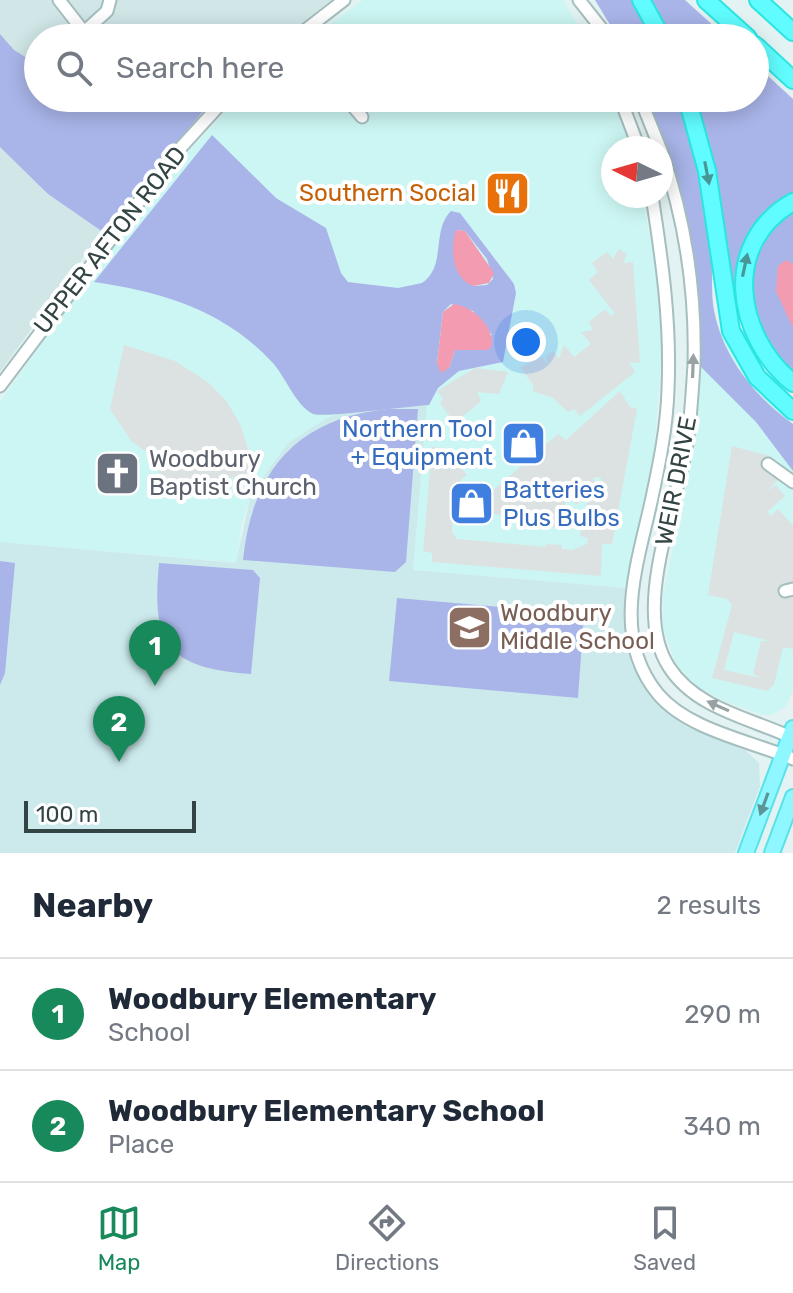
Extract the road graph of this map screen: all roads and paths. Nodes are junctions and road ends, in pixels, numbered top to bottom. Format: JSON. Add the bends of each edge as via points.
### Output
{"nodes":[{"id":1,"x":110,"y":0,"type":"edge"},
{"id":2,"x":344,"y":0,"type":"edge"},
{"id":3,"x":579,"y":0,"type":"edge"},
{"id":4,"x":641,"y":0,"type":"edge"},
{"id":5,"x":706,"y":0,"type":"edge"},
{"id":6,"x":758,"y":0,"type":"edge"},
{"id":7,"x":63,"y":2,"type":"edge"},
{"id":8,"x":591,"y":19,"type":"junction"},
{"id":9,"x":78,"y":24,"type":"edge"},
{"id":10,"x":93,"y":24,"type":"edge"},
{"id":11,"x":313,"y":24,"type":"edge"},
{"id":12,"x":592,"y":24,"type":"edge"},
{"id":13,"x":596,"y":24,"type":"edge"},
{"id":14,"x":654,"y":24,"type":"edge"},
{"id":15,"x":733,"y":24,"type":"edge"},
{"id":16,"x":793,"y":32,"type":"edge"},
{"id":17,"x":769,"y":58,"type":"edge"},
{"id":18,"x":793,"y":80,"type":"edge"},
{"id":19,"x":213,"y":112,"type":"edge"},
{"id":20,"x":358,"y":112,"type":"edge"},
{"id":21,"x":625,"y":112,"type":"edge"},
{"id":22,"x":646,"y":112,"type":"edge"},
{"id":23,"x":691,"y":112,"type":"edge"},
{"id":24,"x":362,"y":117,"type":"dead end"},
{"id":25,"x":634,"y":136,"type":"edge"},
{"id":26,"x":656,"y":136,"type":"edge"},
{"id":27,"x":673,"y":194,"type":"edge"},
{"id":28,"x":793,"y":202,"type":"edge"},
{"id":29,"x":654,"y":208,"type":"edge"},
{"id":30,"x":5,"y":368,"type":"edge"},
{"id":31,"x":793,"y":383,"type":"edge"},
{"id":32,"x":0,"y":386,"type":"edge"},
{"id":33,"x":793,"y":411,"type":"edge"},
{"id":34,"x":768,"y":464,"type":"dead end"},
{"id":35,"x":793,"y":482,"type":"edge"},
{"id":36,"x":792,"y":734,"type":"edge"},
{"id":37,"x":788,"y":757,"type":"edge"},
{"id":38,"x":793,"y":797,"type":"edge"},
{"id":39,"x":746,"y":853,"type":"edge"},
{"id":40,"x":772,"y":853,"type":"edge"}],
"edges":[{"from":1,"to":10,"type":"street"},
{"from":2,"to":11,"type":"street"},
{"from":3,"to":8,"type":"street"},
{"from":4,"to":14,"type":"highway"},
{"from":5,"to":15,"type":"highway"},
{"from":6,"to":16,"type":"highway"},
{"from":7,"to":9,"type":"street"},
{"from":8,"to":12,"type":"street"},
{"from":8,"to":13,"type":"street"},
{"from":17,"to":18,"type":"highway"},
{"from":19,"to":30,"type":"street","name":"UPPER AFTON ROAD"},
{"from":20,"to":24,"type":"street"},
{"from":21,"to":25,"type":"street"},
{"from":22,"to":26,"type":"street","name":"WEIR DRIVE"},
{"from":23,"to":33,"type":"highway","one_way":true,"via":[[707,171],[731,331],[757,377]]},
{"from":36,"to":27,"type":"street","name":"WEIR DRIVE","one_way":true,"via":[[694,694],[677,678],[659,647],[655,588],[686,447],[694,362],[686,242]]},
{"from":31,"to":28,"type":"highway","one_way":true,"via":[[757,339],[742,286],[754,239]]},
{"from":29,"to":37,"type":"street","name":"WEIR DRIVE","via":[[666,285],[668,392],[660,459],[632,589],[635,651],[652,685],[676,711]]},
{"from":30,"to":32,"type":"street","name":"UPPER AFTON ROAD"},
{"from":34,"to":35,"type":"street"},
{"from":36,"to":37,"type":"main road"},
{"from":37,"to":39,"type":"main road","one_way":true},
{"from":38,"to":40,"type":"main road"}]}
